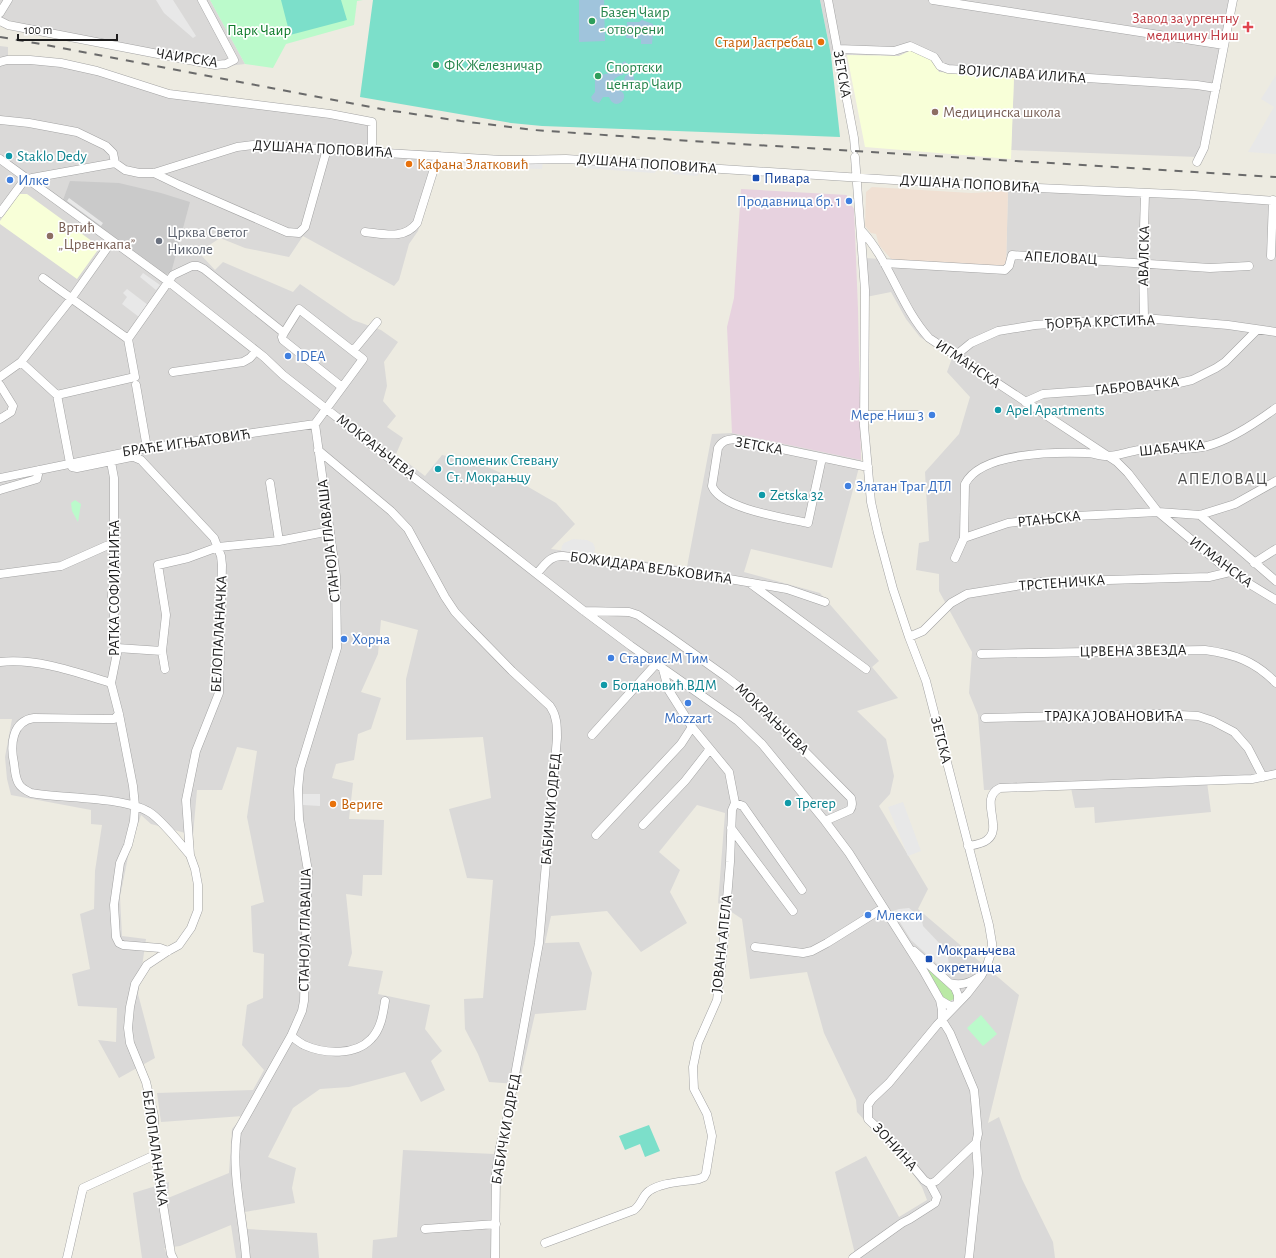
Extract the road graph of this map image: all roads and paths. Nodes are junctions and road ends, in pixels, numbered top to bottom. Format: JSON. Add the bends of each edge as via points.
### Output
{"nodes":[{"id":1,"x":8,"y":0,"type":"edge"},
{"id":2,"x":202,"y":0,"type":"edge"},
{"id":3,"x":828,"y":0,"type":"edge"},
{"id":4,"x":933,"y":0,"type":"edge"},
{"id":5,"x":1233,"y":0,"type":"edge"},
{"id":6,"x":0,"y":12,"type":"edge"},
{"id":7,"x":0,"y":21,"type":"edge"},
{"id":8,"x":1224,"y":45,"type":"junction"},
{"id":9,"x":838,"y":49,"type":"junction"},
{"id":10,"x":0,"y":62,"type":"edge"},
{"id":11,"x":1216,"y":88,"type":"junction"},
{"id":12,"x":0,"y":120,"type":"edge"},
{"id":13,"x":327,"y":149,"type":"junction"},
{"id":14,"x":372,"y":152,"type":"junction"},
{"id":15,"x":438,"y":156,"type":"junction"},
{"id":16,"x":0,"y":159,"type":"edge"},
{"id":17,"x":1197,"y":162,"type":"dead end"},
{"id":18,"x":115,"y":164,"type":"junction"},
{"id":19,"x":154,"y":173,"type":"junction"},
{"id":20,"x":856,"y":178,"type":"junction"},
{"id":21,"x":28,"y":179,"type":"junction"},
{"id":22,"x":1146,"y":194,"type":"junction"},
{"id":23,"x":1274,"y":201,"type":"edge"},
{"id":24,"x":0,"y":213,"type":"edge"},
{"id":25,"x":861,"y":230,"type":"junction"},
{"id":26,"x":365,"y":232,"type":"dead end"},
{"id":27,"x":112,"y":241,"type":"junction"},
{"id":28,"x":1271,"y":256,"type":"dead end"},
{"id":29,"x":884,"y":263,"type":"junction"},
{"id":30,"x":1143,"y":263,"type":"junction"},
{"id":31,"x":1249,"y":266,"type":"dead end"},
{"id":32,"x":43,"y":278,"type":"dead end"},
{"id":33,"x":169,"y":282,"type":"junction"},
{"id":34,"x":71,"y":299,"type":"junction"},
{"id":35,"x":1144,"y":318,"type":"junction"},
{"id":36,"x":377,"y":322,"type":"dead end"},
{"id":37,"x":1257,"y":330,"type":"junction"},
{"id":38,"x":1276,"y":332,"type":"edge"},
{"id":39,"x":284,"y":333,"type":"junction"},
{"id":40,"x":128,"y":339,"type":"junction"},
{"id":41,"x":256,"y":351,"type":"junction"},
{"id":42,"x":353,"y":351,"type":"junction"},
{"id":43,"x":955,"y":356,"type":"junction"},
{"id":44,"x":21,"y":362,"type":"junction"},
{"id":45,"x":173,"y":372,"type":"dead end"},
{"id":46,"x":0,"y":377,"type":"edge"},
{"id":47,"x":0,"y":385,"type":"edge"},
{"id":48,"x":136,"y":385,"type":"dead end"},
{"id":49,"x":342,"y":387,"type":"junction"},
{"id":50,"x":57,"y":395,"type":"junction"},
{"id":51,"x":1025,"y":402,"type":"junction"},
{"id":52,"x":326,"y":408,"type":"junction"},
{"id":53,"x":1276,"y":408,"type":"edge"},
{"id":54,"x":918,"y":414,"type":"dead end"},
{"id":55,"x":864,"y":415,"type":"junction"},
{"id":56,"x":0,"y":419,"type":"edge"},
{"id":57,"x":315,"y":424,"type":"junction"},
{"id":58,"x":147,"y":448,"type":"junction"},
{"id":59,"x":318,"y":450,"type":"junction"},
{"id":60,"x":1106,"y":456,"type":"junction"},
{"id":61,"x":822,"y":458,"type":"junction"},
{"id":62,"x":111,"y":462,"type":"junction"},
{"id":63,"x":70,"y":463,"type":"junction"},
{"id":64,"x":868,"y":467,"type":"junction"},
{"id":65,"x":38,"y":470,"type":"junction"},
{"id":66,"x":0,"y":478,"type":"edge"},
{"id":67,"x":1276,"y":481,"type":"edge"},
{"id":68,"x":270,"y":483,"type":"dead end"},
{"id":69,"x":0,"y":490,"type":"edge"},
{"id":70,"x":1158,"y":512,"type":"junction"},
{"id":71,"x":1200,"y":515,"type":"junction"},
{"id":72,"x":330,"y":531,"type":"junction"},
{"id":73,"x":964,"y":538,"type":"junction"},
{"id":74,"x":279,"y":541,"type":"junction"},
{"id":75,"x":114,"y":544,"type":"junction"},
{"id":76,"x":218,"y":547,"type":"junction"},
{"id":77,"x":1276,"y":549,"type":"edge"},
{"id":78,"x":955,"y":558,"type":"dead end"},
{"id":79,"x":1254,"y":563,"type":"junction"},
{"id":80,"x":1230,"y":572,"type":"junction"},
{"id":81,"x":537,"y":573,"type":"junction"},
{"id":82,"x":0,"y":574,"type":"edge"},
{"id":83,"x":1276,"y":580,"type":"edge"},
{"id":84,"x":749,"y":582,"type":"junction"},
{"id":85,"x":1276,"y":600,"type":"edge"},
{"id":86,"x":825,"y":602,"type":"dead end"},
{"id":87,"x":584,"y":611,"type":"junction"},
{"id":88,"x":909,"y":637,"type":"junction"},
{"id":89,"x":117,"y":648,"type":"junction"},
{"id":90,"x":162,"y":651,"type":"junction"},
{"id":91,"x":981,"y":654,"type":"dead end"},
{"id":92,"x":0,"y":662,"type":"edge"},
{"id":93,"x":656,"y":664,"type":"junction"},
{"id":94,"x":165,"y":669,"type":"dead end"},
{"id":95,"x":663,"y":669,"type":"junction"},
{"id":96,"x":866,"y":669,"type":"dead end"},
{"id":97,"x":111,"y":682,"type":"junction"},
{"id":98,"x":1276,"y":683,"type":"edge"},
{"id":99,"x":119,"y":714,"type":"junction"},
{"id":100,"x":985,"y":718,"type":"dead end"},
{"id":101,"x":692,"y":727,"type":"junction"},
{"id":102,"x":592,"y":735,"type":"dead end"},
{"id":103,"x":710,"y":749,"type":"junction"},
{"id":104,"x":1276,"y":774,"type":"edge"},
{"id":105,"x":1263,"y":777,"type":"junction"},
{"id":106,"x":735,"y":803,"type":"junction"},
{"id":107,"x":135,"y":806,"type":"junction"},
{"id":108,"x":825,"y":821,"type":"junction"},
{"id":109,"x":643,"y":825,"type":"dead end"},
{"id":110,"x":732,"y":828,"type":"junction"},
{"id":111,"x":596,"y":835,"type":"dead end"},
{"id":112,"x":968,"y":846,"type":"junction"},
{"id":113,"x":190,"y":855,"type":"junction"},
{"id":114,"x":802,"y":890,"type":"dead end"},
{"id":115,"x":883,"y":908,"type":"junction"},
{"id":116,"x":793,"y":911,"type":"dead end"},
{"id":117,"x":907,"y":945,"type":"junction"},
{"id":118,"x":755,"y":947,"type":"dead end"},
{"id":119,"x":168,"y":950,"type":"junction"},
{"id":120,"x":981,"y":976,"type":"junction"},
{"id":121,"x":950,"y":983,"type":"junction"},
{"id":122,"x":940,"y":1000,"type":"junction"},
{"id":123,"x":385,"y":1001,"type":"dead end"},
{"id":124,"x":957,"y":1004,"type":"junction"},
{"id":125,"x":942,"y":1020,"type":"junction"},
{"id":126,"x":291,"y":1036,"type":"junction"},
{"id":127,"x":976,"y":1143,"type":"junction"},
{"id":128,"x":155,"y":1155,"type":"junction"},
{"id":129,"x":930,"y":1184,"type":"junction"},
{"id":130,"x":496,"y":1224,"type":"junction"},
{"id":131,"x":425,"y":1229,"type":"dead end"},
{"id":132,"x":545,"y":1243,"type":"dead end"},
{"id":133,"x":67,"y":1258,"type":"edge"},
{"id":134,"x":173,"y":1258,"type":"edge"},
{"id":135,"x":246,"y":1258,"type":"edge"},
{"id":136,"x":495,"y":1258,"type":"edge"},
{"id":137,"x":853,"y":1258,"type":"edge"},
{"id":138,"x":969,"y":1258,"type":"edge"}],
"edges":[{"from":1,"to":6,"type":"street"},
{"from":2,"to":7,"type":"street","name":"ЧАИРСКА","via":[[234,60],[226,64],[214,65],[8,25]]},
{"from":3,"to":9,"type":"street","name":"ЗЕТСКА"},
{"from":4,"to":8,"type":"street"},
{"from":5,"to":8,"type":"street"},
{"from":8,"to":11,"type":"street"},
{"from":9,"to":11,"type":"street","name":"ВОЈИСЛАВА ИЛИЋА","via":[[894,51],[910,46],[934,58],[940,66],[948,69]]},
{"from":9,"to":20,"type":"street","name":"ЗЕТСКА","via":[[854,138]]},
{"from":10,"to":14,"type":"street","via":[[30,60],[80,67],[169,94],[330,114],[372,122]]},
{"from":11,"to":17,"type":"street","via":[[1204,148]]},
{"from":12,"to":18,"type":"street","via":[[77,132],[106,146],[113,153]]},
{"from":13,"to":14,"type":"street","name":"ДУШАНА ПОПОВИЋА"},
{"from":13,"to":19,"type":"street","name":"ДУШАНА ПОПОВИЋА","via":[[246,145]]},
{"from":13,"to":19,"type":"street","via":[[305,227],[299,234],[287,232]]},
{"from":14,"to":15,"type":"street","name":"ДУШАНА ПОПОВИЋА"},
{"from":15,"to":20,"type":"street","name":"ДУШАНА ПОПОВИЋА","via":[[502,160],[566,159]]},
{"from":15,"to":26,"type":"street","via":[[417,223],[412,230],[394,235]]},
{"from":16,"to":21,"type":"street","name":"МОКРАЊЧЕВА"},
{"from":18,"to":19,"type":"street","name":"ДУШАНА ПОПОВИЋА","via":[[125,170]]},
{"from":18,"to":21,"type":"street"},
{"from":20,"to":22,"type":"street","name":"ДУШАНА ПОПОВИЋА"},
{"from":20,"to":25,"type":"street","name":"ЗЕТСКА"},
{"from":21,"to":24,"type":"street"},
{"from":21,"to":27,"type":"street","name":"МОКРАЊЧЕВА"},
{"from":22,"to":23,"type":"street","name":"ДУШАНА ПОПОВИЋА"},
{"from":22,"to":30,"type":"street","name":"АВАЛСКА"},
{"from":23,"to":28,"type":"street","name":"ДУШАНА ПОПОВИЋА"},
{"from":25,"to":29,"type":"street","name":"ИГМАНСКА","via":[[872,242]]},
{"from":25,"to":55,"type":"street","name":"ЗЕТСКА","via":[[865,290]]},
{"from":27,"to":33,"type":"street","name":"МОКРАЊЧЕВА"},
{"from":27,"to":34,"type":"street"},
{"from":29,"to":30,"type":"street","name":"АПЕЛОВАЦ","via":[[1005,270],[1012,256]]},
{"from":29,"to":43,"type":"street","name":"ИГМАНСКА","via":[[923,332]]},
{"from":30,"to":31,"type":"street","name":"АПЕЛОВАЦ","via":[[1210,268]]},
{"from":30,"to":35,"type":"street","name":"АВАЛСКА"},
{"from":32,"to":34,"type":"street"},
{"from":33,"to":39,"type":"street","via":[[173,275],[188,266],[204,269]]},
{"from":33,"to":40,"type":"street"},
{"from":33,"to":41,"type":"street","name":"МОКРАЊЧЕВА"},
{"from":34,"to":40,"type":"street"},
{"from":34,"to":44,"type":"street"},
{"from":35,"to":37,"type":"street","name":"ЂОРЂА КРСТИЋА"},
{"from":35,"to":43,"type":"street","name":"ЂОРЂА КРСТИЋА","via":[[1035,325],[998,331],[971,343]]},
{"from":36,"to":42,"type":"street"},
{"from":37,"to":38,"type":"street","name":"ЂОРЂА КРСТИЋА"},
{"from":37,"to":51,"type":"street","name":"ГАБРОВАЧКА","via":[[1225,362],[1192,380],[1156,386],[1043,394]]},
{"from":39,"to":42,"type":"street","via":[[299,309]]},
{"from":39,"to":49,"type":"street","via":[[283,340]]},
{"from":40,"to":50,"type":"street","via":[[135,377]]},
{"from":41,"to":45,"type":"street","via":[[243,362]]},
{"from":41,"to":52,"type":"street","name":"МОКРАЊЧЕВА"},
{"from":42,"to":49,"type":"street","via":[[363,359]]},
{"from":43,"to":51,"type":"street","name":"ИГМАНСКА"},
{"from":44,"to":46,"type":"street"},
{"from":44,"to":50,"type":"street"},
{"from":47,"to":56,"type":"street","via":[[13,406],[11,412]]},
{"from":48,"to":58,"type":"street"},
{"from":49,"to":52,"type":"street"},
{"from":50,"to":63,"type":"street"},
{"from":51,"to":60,"type":"street","name":"ИГМАНСКА"},
{"from":52,"to":57,"type":"street"},
{"from":52,"to":81,"type":"street","name":"МОКРАЊЧЕВА"},
{"from":53,"to":60,"type":"street","name":"ШАБАЧКА","via":[[1246,428],[1208,446],[1139,450]]},
{"from":54,"to":55,"type":"street"},
{"from":55,"to":64,"type":"street","name":"ЗЕТСКА"},
{"from":57,"to":58,"type":"street","name":"БРАЋЕ ИГЊАТОВИЋ"},
{"from":57,"to":59,"type":"street","name":"СТАНОЈА ГЛАВАША"},
{"from":58,"to":63,"type":"street","name":"БРАЋЕ ИГЊАТОВИЋ"},
{"from":59,"to":72,"type":"street","name":"СТАНОЈА ГЛАВАША"},
{"from":59,"to":130,"type":"street","name":"БАБИЧКИ ОДРЕД","via":[[391,511],[408,529],[455,612],[550,706],[556,719],[557,738],[539,943],[500,1146],[496,1174]]},
{"from":60,"to":70,"type":"street","name":"ИГМАНСКА","via":[[1128,473]]},
{"from":60,"to":73,"type":"street","via":[[1087,453],[1026,454],[991,463],[975,471],[967,479],[964,489]]},
{"from":61,"to":61,"type":"street","name":"ЗЕТСКА","via":[[727,440],[718,448],[713,490],[741,508],[808,523]]},
{"from":61,"to":64,"type":"street","name":"ЗЕТСКА"},
{"from":62,"to":63,"type":"street","name":"БЕЛОПАЛАНАЧКА","via":[[77,468],[72,467]]},
{"from":62,"to":75,"type":"street","name":"РАТКА СОФИЈАНИЋА","via":[[114,478]]},
{"from":62,"to":76,"type":"street","name":"БЕЛОПАЛАНАЧКА","via":[[131,457],[141,460],[214,538]]},
{"from":63,"to":65,"type":"street","name":"БРАЋЕ ИГЊАТОВИЋ"},
{"from":64,"to":88,"type":"street","name":"ЗЕТСКА","via":[[871,502],[878,533]]},
{"from":65,"to":66,"type":"street","name":"БРАЋЕ ИГЊАТОВИЋ"},
{"from":65,"to":69,"type":"street","via":[[37,479]]},
{"from":67,"to":71,"type":"street","via":[[1235,504]]},
{"from":68,"to":74,"type":"street"},
{"from":70,"to":71,"type":"street","name":"РТАЊСКА"},
{"from":70,"to":73,"type":"street","name":"РТАЊСКА","via":[[1047,518],[1008,523]]},
{"from":70,"to":80,"type":"street","name":"ИГМАНСКА"},
{"from":71,"to":79,"type":"street"},
{"from":72,"to":74,"type":"street"},
{"from":72,"to":126,"type":"street","name":"СТАНОЈА ГЛАВАША","via":[[336,576],[336,648],[300,769],[299,819],[308,871],[304,1001]]},
{"from":73,"to":78,"type":"street"},
{"from":74,"to":76,"type":"street"},
{"from":75,"to":82,"type":"street","via":[[61,566]]},
{"from":75,"to":89,"type":"street","name":"РАТКА СОФИЈАНИЋА","via":[[112,596]]},
{"from":76,"to":90,"type":"street","via":[[158,565],[166,615]]},
{"from":76,"to":113,"type":"street","name":"БЕЛОПАЛАНАЧКА","via":[[222,565],[219,693],[196,751],[188,786],[186,800]]},
{"from":77,"to":79,"type":"street"},
{"from":79,"to":83,"type":"street"},
{"from":80,"to":85,"type":"street","name":"ИГМАНСКА"},
{"from":80,"to":88,"type":"street","name":"ТРСТЕНИЧКА","via":[[1209,577],[1041,582],[967,594],[951,603],[923,630]]},
{"from":81,"to":84,"type":"street","name":"БОЖИДАРА ВЕЉКОВИЋА","via":[[551,558],[563,556]]},
{"from":81,"to":87,"type":"street","name":"МОКРАЊЧЕВА"},
{"from":84,"to":86,"type":"street","name":"БОЖИДАРА ВЕЉКОВИЋА","via":[[787,589]]},
{"from":84,"to":96,"type":"street","name":"БОЖИДАРА ВЕЉКОВИЋА"},
{"from":87,"to":93,"type":"street","name":"МОКРАЊЧЕВА"},
{"from":87,"to":108,"type":"street","name":"МОКРАЊЧЕВА","via":[[621,611],[638,615],[747,693],[851,798],[850,810]]},
{"from":88,"to":112,"type":"street","name":"ЗЕТСКА","via":[[926,681]]},
{"from":89,"to":90,"type":"street"},
{"from":89,"to":97,"type":"street","name":"РАТКА СОФИЈАНИЋА"},
{"from":90,"to":94,"type":"street"},
{"from":91,"to":98,"type":"street","name":"ЦРВЕНА ЗВЕЗДА","via":[[1205,650],[1221,652],[1253,663]]},
{"from":92,"to":97,"type":"street","via":[[30,662]]},
{"from":93,"to":95,"type":"street","name":"МОКРАЊЧЕВА"},
{"from":93,"to":102,"type":"street"},
{"from":95,"to":101,"type":"street","name":"ЈОВАНА АПЕЛА","via":[[668,689]]},
{"from":95,"to":108,"type":"street","name":"МОКРАЊЧЕВА","via":[[738,721],[762,744]]},
{"from":97,"to":99,"type":"street","name":"РАТКА СОФИЈАНИЋА"},
{"from":99,"to":107,"type":"street","name":"РАТКА СОФИЈАНИЋА"},
{"from":99,"to":107,"type":"street","via":[[114,719],[104,720],[25,720],[14,733],[12,757],[19,784],[31,793]]},
{"from":100,"to":105,"type":"street","name":"ТРАЈКА ЈОВАНОВИЋА","via":[[1161,714],[1198,716],[1234,732],[1248,748]]},
{"from":101,"to":103,"type":"street","name":"ЈОВАНА АПЕЛА"},
{"from":101,"to":111,"type":"street","via":[[681,744]]},
{"from":103,"to":106,"type":"street","name":"ЈОВАНА АПЕЛА","via":[[729,772]]},
{"from":103,"to":109,"type":"street","via":[[685,782]]},
{"from":104,"to":105,"type":"street"},
{"from":105,"to":112,"type":"street","via":[[1000,788],[995,790],[990,799],[993,827],[991,836],[985,842]]},
{"from":106,"to":110,"type":"street","name":"ЈОВАНА АПЕЛА","via":[[732,810]]},
{"from":106,"to":114,"type":"street","via":[[743,806]]},
{"from":107,"to":113,"type":"street","via":[[151,814]]},
{"from":107,"to":119,"type":"street","name":"РАТКА СОФИЈАНИЋА","via":[[134,822],[116,882],[116,937],[123,945]]},
{"from":108,"to":115,"type":"street","name":"МОКРАЊЧЕВА"},
{"from":110,"to":116,"type":"street"},
{"from":110,"to":132,"type":"street","name":"ЈОВАНА АПЕЛА","via":[[717,1000],[698,1043],[693,1067],[694,1089],[707,1114],[712,1136],[706,1174],[699,1179],[655,1188],[646,1194],[640,1206],[634,1210]]},
{"from":112,"to":120,"type":"street","name":"ЗЕТСКА","via":[[992,943],[990,958]]},
{"from":113,"to":119,"type":"street","name":"БЕЛОПАЛАНАЧКА","via":[[197,879],[198,910],[191,928],[179,945]]},
{"from":115,"to":117,"type":"street","name":"МОКРАЊЧЕВА"},
{"from":115,"to":118,"type":"street","via":[[812,951],[803,953]]},
{"from":117,"to":121,"type":"street","name":"МОКРАЊЧЕВА"},
{"from":117,"to":122,"type":"street","name":"МОКРАЊЧЕВА"},
{"from":119,"to":128,"type":"street","name":"БЕЛОПАЛАНАЧКА","via":[[146,965],[135,984],[128,1028],[130,1043],[146,1082],[154,1116]]},
{"from":120,"to":121,"type":"street","via":[[964,984]]},
{"from":120,"to":124,"type":"street","name":"ЗЕТСКА"},
{"from":121,"to":124,"type":"street","name":"МОКРАЊЧЕВА","via":[[957,991]]},
{"from":122,"to":124,"type":"street","via":[[950,1006]]},
{"from":122,"to":125,"type":"street"},
{"from":123,"to":126,"type":"street","via":[[379,1026],[372,1039],[356,1048],[336,1052],[325,1051],[303,1044]]},
{"from":124,"to":125,"type":"street","name":"ЗОНИНА"},
{"from":125,"to":127,"type":"street","via":[[974,1090],[978,1134]]},
{"from":125,"to":129,"type":"street","name":"ЗОНИНА","via":[[889,1083],[872,1099],[867,1112],[868,1119]]},
{"from":126,"to":135,"type":"street","name":"СТАНОЈА ГЛАВАША","via":[[237,1132],[235,1148]]},
{"from":127,"to":129,"type":"street","name":"ЗОНИНА"},
{"from":127,"to":138,"type":"street","via":[[978,1173]]},
{"from":128,"to":133,"type":"street","via":[[83,1188]]},
{"from":128,"to":134,"type":"street","name":"БЕЛОПАЛАНАЧКА"},
{"from":129,"to":137,"type":"street","via":[[936,1197],[934,1203]]},
{"from":130,"to":131,"type":"street"},
{"from":130,"to":136,"type":"street","name":"БАБИЧКИ ОДРЕД"}]}
